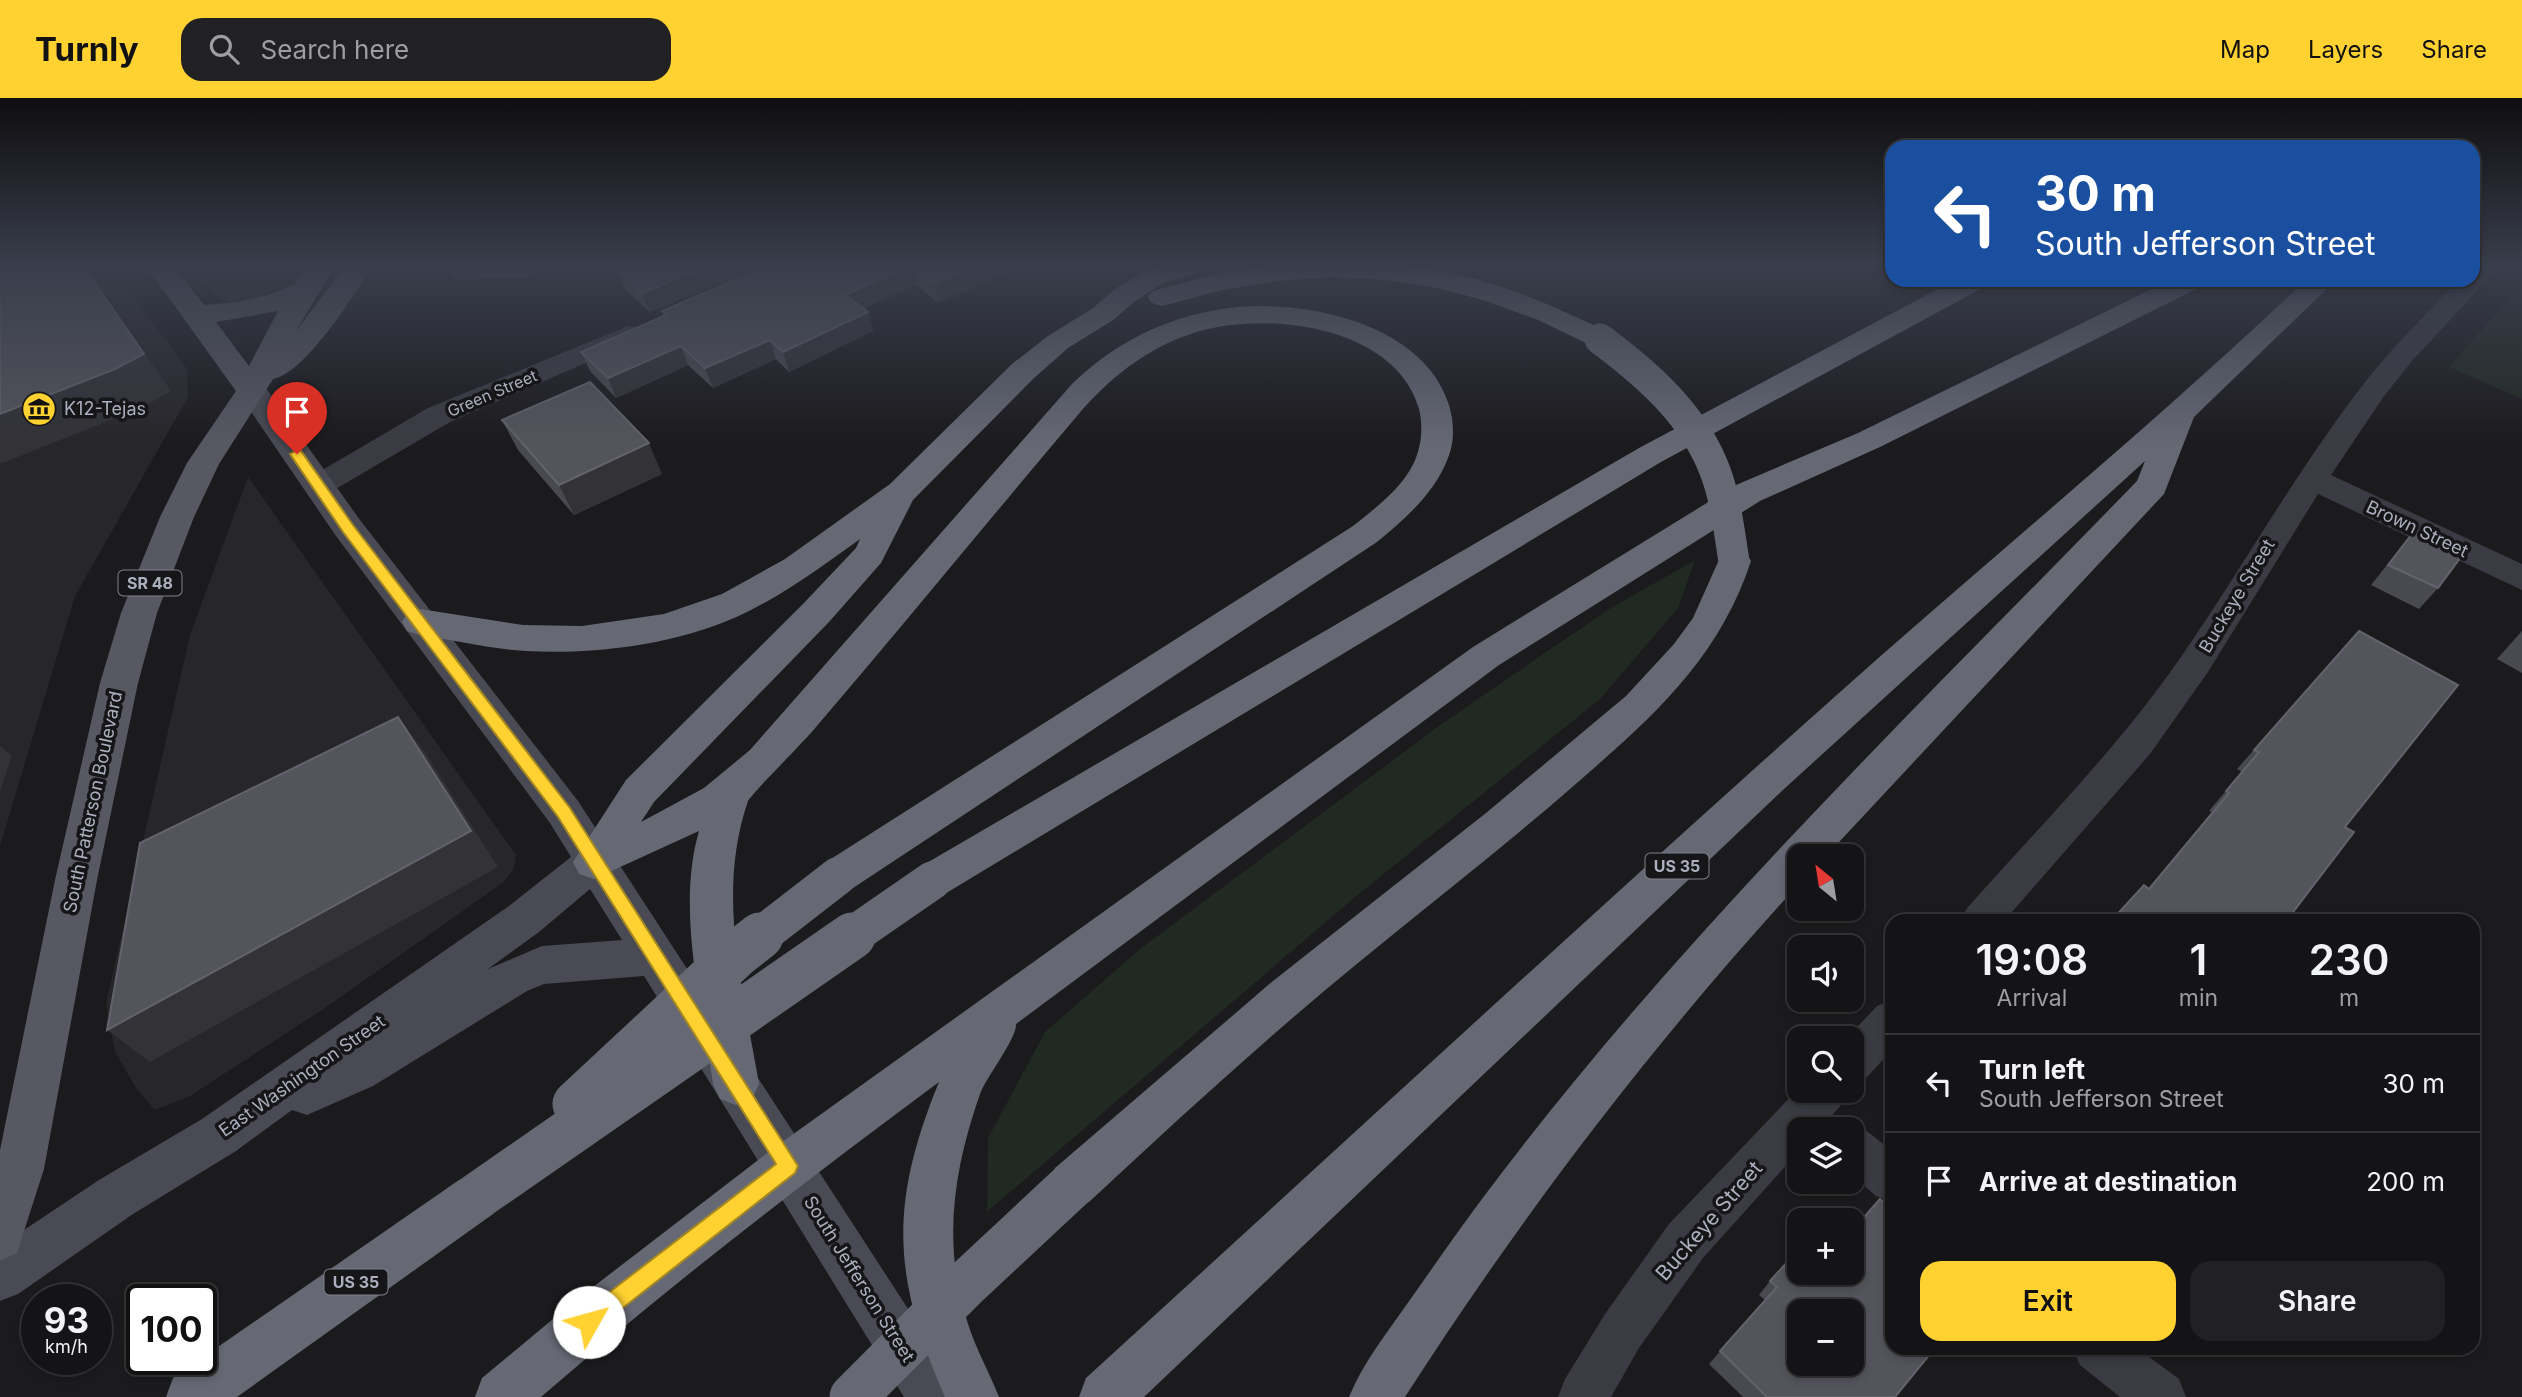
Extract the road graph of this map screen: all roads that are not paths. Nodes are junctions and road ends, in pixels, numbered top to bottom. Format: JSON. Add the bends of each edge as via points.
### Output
{"nodes":[{"id":1,"x":205,"y":327,"type":"edge"},
{"id":2,"x":283,"y":327,"type":"edge"},
{"id":3,"x":317,"y":327,"type":"edge"},
{"id":4,"x":645,"y":327,"type":"edge"},
{"id":5,"x":1083,"y":327,"type":"edge"},
{"id":6,"x":1184,"y":327,"type":"edge"},
{"id":7,"x":1339,"y":327,"type":"edge"},
{"id":8,"x":1574,"y":327,"type":"edge"},
{"id":9,"x":1890,"y":327,"type":"edge"},
{"id":10,"x":2098,"y":327,"type":"edge"},
{"id":11,"x":2275,"y":327,"type":"edge"},
{"id":12,"x":2429,"y":327,"type":"edge"},
{"id":13,"x":252,"y":391,"type":"junction"},
{"id":14,"x":2182,"y":409,"type":"junction"},
{"id":15,"x":2313,"y":479,"type":"junction"},
{"id":16,"x":318,"y":485,"type":"junction"},
{"id":17,"x":902,"y":492,"type":"junction"},
{"id":18,"x":2522,"y":578,"type":"edge"},
{"id":19,"x":420,"y":622,"type":"junction"},
{"id":20,"x":732,"y":789,"type":"junction"},
{"id":21,"x":1810,"y":844,"type":"edge"},
{"id":22,"x":594,"y":862,"type":"junction"},
{"id":23,"x":1787,"y":869,"type":"edge"},
{"id":24,"x":1986,"y":914,"type":"edge"},
{"id":25,"x":654,"y":956,"type":"junction"},
{"id":26,"x":1026,"y":993,"type":"junction"},
{"id":27,"x":1885,"y":1027,"type":"edge"},
{"id":28,"x":1864,"y":1050,"type":"edge"},
{"id":29,"x":736,"y":1084,"type":"junction"},
{"id":30,"x":1821,"y":1110,"type":"edge"},
{"id":31,"x":219,"y":1135,"type":"junction"},
{"id":32,"x":1864,"y":1157,"type":"edge"},
{"id":33,"x":788,"y":1166,"type":"junction"},
{"id":34,"x":1885,"y":1174,"type":"edge"},
{"id":35,"x":476,"y":1197,"type":"junction"},
{"id":36,"x":0,"y":1236,"type":"edge"},
{"id":37,"x":0,"y":1276,"type":"edge"},
{"id":38,"x":2106,"y":1355,"type":"edge"},
{"id":39,"x":218,"y":1382,"type":"edge"},
{"id":40,"x":192,"y":1397,"type":"edge"},
{"id":41,"x":500,"y":1397,"type":"edge"},
{"id":42,"x":853,"y":1397,"type":"edge"},
{"id":43,"x":934,"y":1397,"type":"edge"},
{"id":44,"x":973,"y":1397,"type":"edge"},
{"id":45,"x":1105,"y":1397,"type":"edge"},
{"id":46,"x":1375,"y":1397,"type":"edge"},
{"id":47,"x":1583,"y":1397,"type":"edge"},
{"id":48,"x":2161,"y":1397,"type":"edge"}],
"edges":[{"from":1,"to":13,"type":"main road","name":"South Jefferson Street"},
{"from":2,"to":13,"type":"main road","name":"South Patterson Boulevard"},
{"from":3,"to":13,"type":"main road","name":"South Patterson Boulevard"},
{"from":4,"to":16,"type":"street","name":"Green Street","via":[[439,415]]},
{"from":5,"to":17,"type":"highway","via":[[1023,371]]},
{"from":6,"to":20,"type":"highway","bridge":true,"via":[[1153,338],[1097,376],[798,723]]},
{"from":7,"to":35,"type":"highway","bridge":true,"via":[[1386,346],[1408,363],[1427,385],[1437,409],[1440,433],[1433,459],[1390,514],[838,876],[737,954]]},
{"from":8,"to":42,"type":"highway","bridge":true,"via":[[1600,339],[1645,374],[1693,429],[1711,461],[1734,561],[1719,602],[1700,634],[1628,716],[1540,793],[1320,968],[1072,1185]]},
{"from":9,"to":35,"type":"highway","number":"US 35","bridge":true,"via":[[1650,456],[933,880]]},
{"from":10,"to":26,"type":"highway","via":[[1869,440],[1748,493],[1611,577],[1486,656]]},
{"from":11,"to":14,"type":"highway","number":"US 35"},
{"from":12,"to":15,"type":"street","name":"Buckeye Street","via":[[2402,355]]},
{"from":13,"to":16,"type":"street","name":"South Jefferson Street"},
{"from":13,"to":36,"type":"main road","name":"South Patterson Boulevard","number":"SR 48","via":[[189,490],[139,614],[106,739],[20,1168]]},
{"from":14,"to":21,"type":"highway","via":[[2152,486]]},
{"from":14,"to":45,"type":"highway","number":"US 35","via":[[1863,694]]},
{"from":15,"to":18,"type":"street","name":"Brown Street"},
{"from":15,"to":24,"type":"street","name":"Buckeye Street","via":[[2163,709]]},
{"from":16,"to":19,"type":"street","name":"South Jefferson Street"},
{"from":17,"to":19,"type":"highway","via":[[779,580],[734,603],[668,626],[614,637],[566,640]]},
{"from":17,"to":22,"type":"highway","via":[[869,555],[640,791]]},
{"from":19,"to":22,"type":"street","name":"South Jefferson Street","via":[[564,812]]},
{"from":20,"to":22,"type":"highway","via":[[667,828]]},
{"from":20,"to":29,"type":"highway","via":[[718,835],[710,899]]},
{"from":22,"to":25,"type":"street","name":"South Jefferson Street"},
{"from":22,"to":31,"type":"street","name":"East Washington Street","via":[[524,919]]},
{"from":23,"to":46,"type":"highway","via":[[1602,1079],[1493,1223]]},
{"from":25,"to":29,"type":"street","name":"South Jefferson Street"},
{"from":25,"to":31,"type":"street","via":[[542,965],[512,977],[357,1071]]},
{"from":26,"to":33,"type":"highway"},
{"from":26,"to":44,"type":"highway","via":[[984,1039],[968,1067],[940,1144],[928,1195],[926,1241],[933,1292],[958,1371]]},
{"from":27,"to":28,"type":"street"},
{"from":29,"to":33,"type":"street","name":"South Jefferson Street"},
{"from":30,"to":47,"type":"street","name":"Buckeye Street","via":[[1686,1241],[1622,1331]]},
{"from":31,"to":37,"type":"street","name":"East Washington Street","via":[[116,1197]]},
{"from":32,"to":34,"type":"street"},
{"from":33,"to":41,"type":"highway"},
{"from":33,"to":43,"type":"street","name":"South Jefferson Street"},
{"from":35,"to":39,"type":"highway","number":"US 35"},
{"from":38,"to":48,"type":"street"},
{"from":39,"to":40,"type":"highway","number":"US 35"}]}
